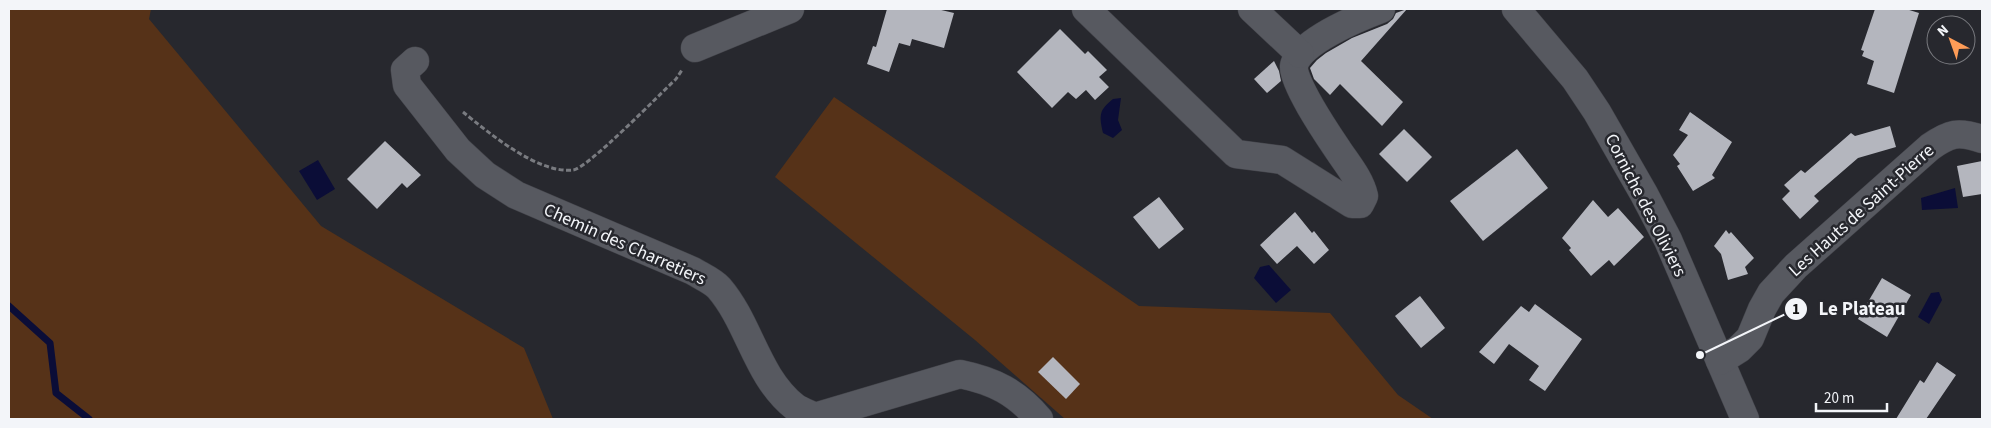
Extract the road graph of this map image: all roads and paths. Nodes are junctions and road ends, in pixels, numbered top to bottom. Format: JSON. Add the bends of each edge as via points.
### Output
{"nodes":[{"id":1,"x":790,"y":9,"type":"edge"},
{"id":2,"x":1086,"y":9,"type":"edge"},
{"id":3,"x":1252,"y":9,"type":"edge"},
{"id":4,"x":1381,"y":9,"type":"edge"},
{"id":5,"x":1516,"y":9,"type":"edge"},
{"id":6,"x":695,"y":48,"type":"joint"},
{"id":7,"x":1300,"y":54,"type":"junction"},
{"id":8,"x":415,"y":62,"type":"dead end"},
{"id":9,"x":459,"y":109,"type":"dead end"},
{"id":10,"x":1982,"y":139,"type":"edge"},
{"id":11,"x":1720,"y":361,"type":"junction"},
{"id":12,"x":1039,"y":419,"type":"edge"},
{"id":13,"x":1745,"y":419,"type":"edge"}],
"edges":[{"from":1,"to":6,"type":"street"},
{"from":2,"to":7,"type":"street","via":[[1236,154],[1282,160],[1352,204],[1360,204],[1364,196],[1362,186],[1325,132],[1296,80],[1294,66]]},
{"from":3,"to":7,"type":"street"},
{"from":4,"to":7,"type":"street","via":[[1348,22]]},
{"from":5,"to":11,"type":"street","name":"Corniche des Oliviers","via":[[1575,79],[1621,152],[1668,240]]},
{"from":6,"to":9,"type":"path","via":[[676,79],[596,155],[575,170],[554,169],[532,160],[497,140]]},
{"from":8,"to":12,"type":"street","name":"Chemin des Charretiers","via":[[405,70],[408,85],[458,150],[485,175],[516,195],[693,271],[718,287],[735,312],[761,366],[796,408],[816,417],[960,374],[1006,388]]},
{"from":10,"to":11,"type":"street","name":"Les Hauts de Saint-Pierre","via":[[1966,134],[1946,136],[1930,147],[1796,266],[1771,293],[1750,338]]},
{"from":11,"to":13,"type":"street","name":"Corniche des Oliviers"}]}
